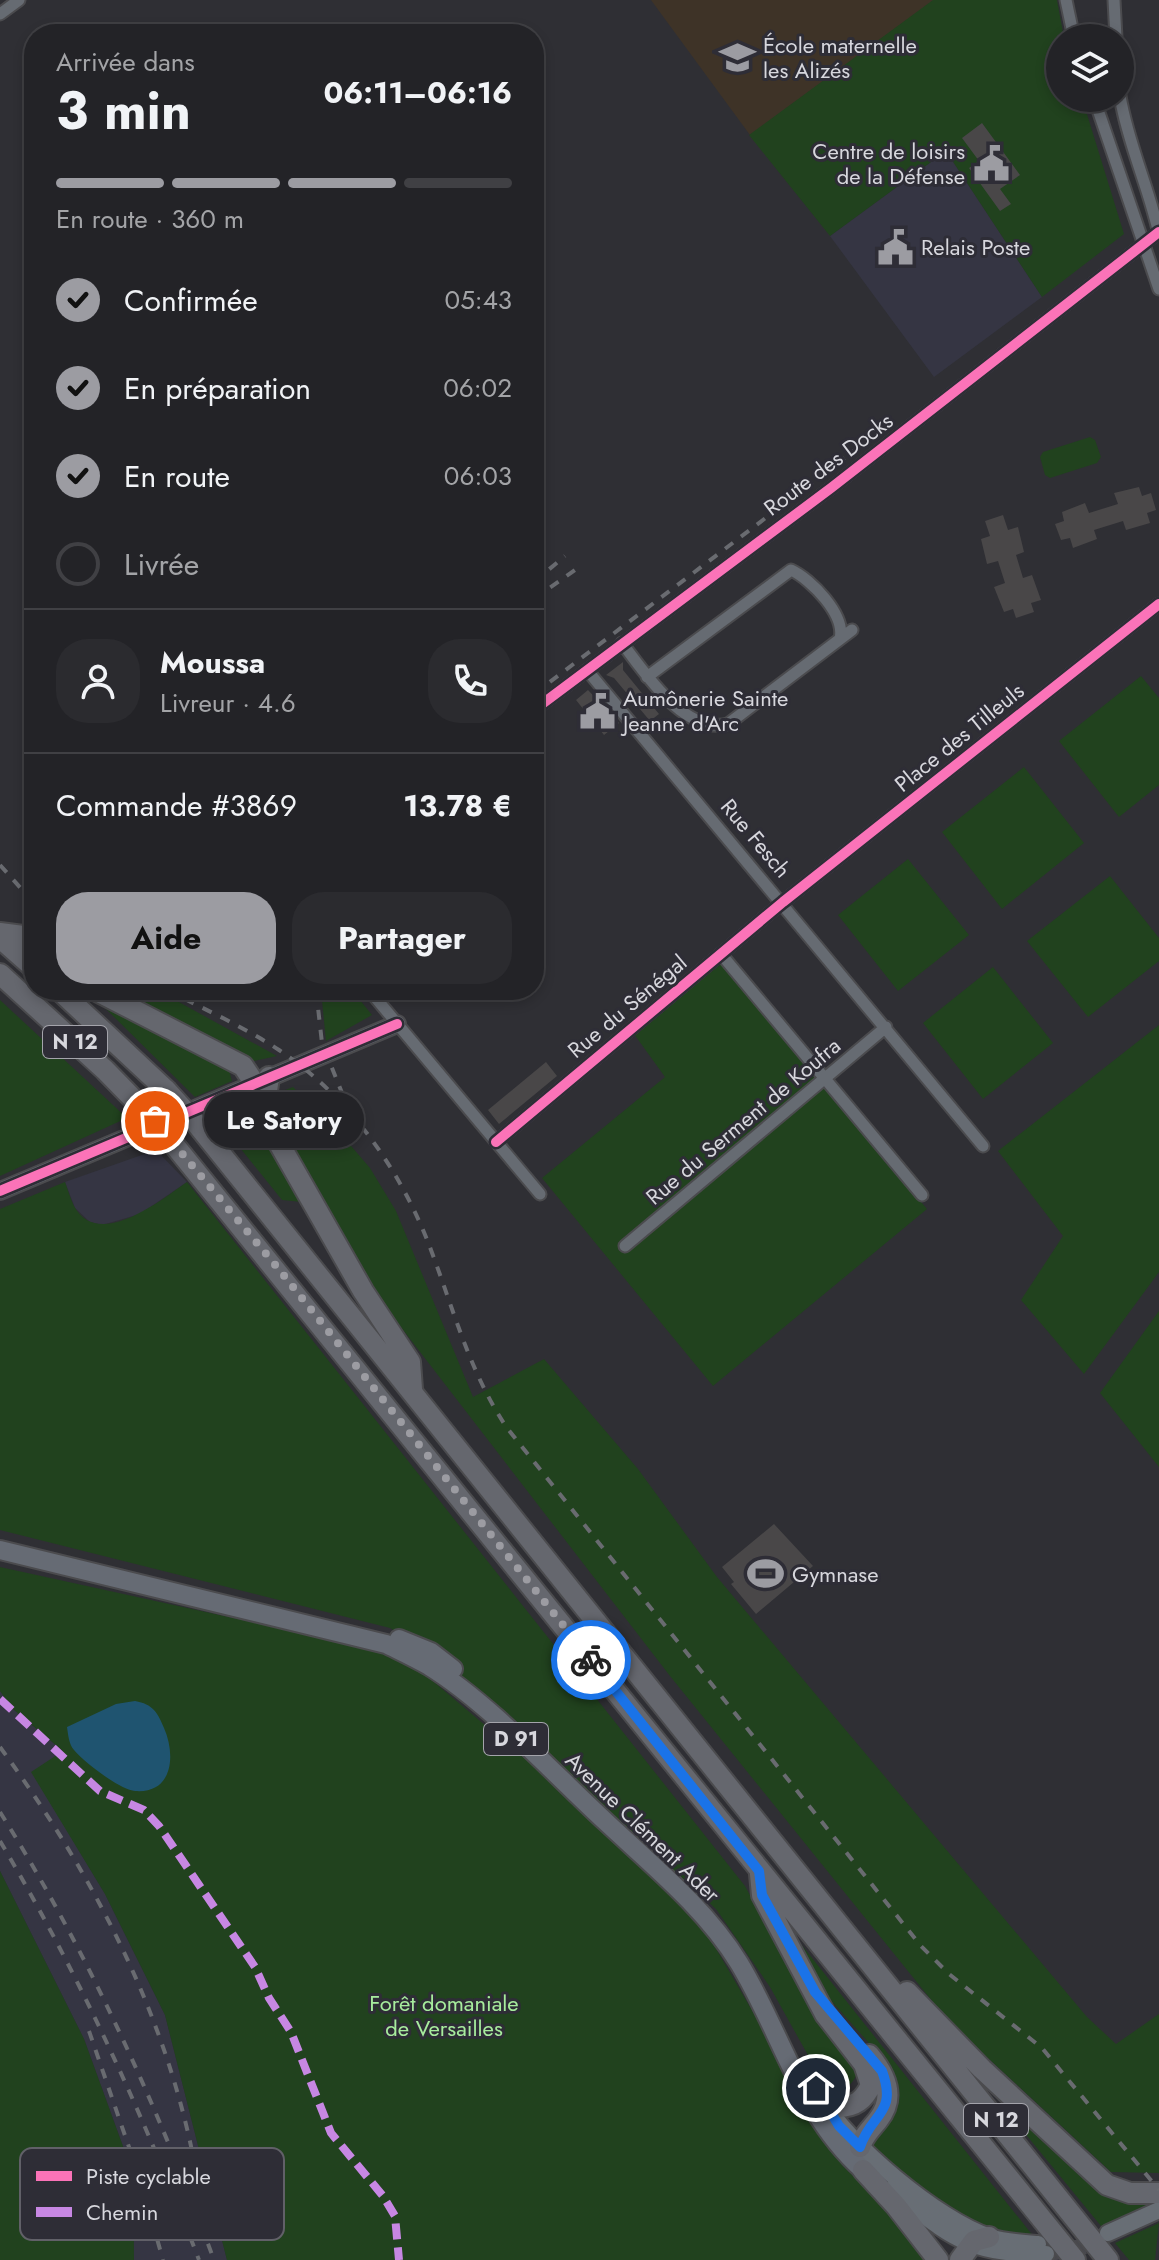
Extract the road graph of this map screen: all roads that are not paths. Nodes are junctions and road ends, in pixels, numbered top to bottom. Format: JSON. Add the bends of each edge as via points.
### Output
{"nodes":[{"id":1,"x":19,"y":0,"type":"edge"},
{"id":2,"x":1066,"y":0,"type":"edge"},
{"id":3,"x":1114,"y":0,"type":"edge"},
{"id":4,"x":0,"y":14,"type":"edge"},
{"id":5,"x":1071,"y":24,"type":"edge"},
{"id":6,"x":1115,"y":24,"type":"edge"},
{"id":7,"x":1099,"y":112,"type":"edge"},
{"id":8,"x":1123,"y":112,"type":"edge"},
{"id":9,"x":1159,"y":233,"type":"edge"},
{"id":10,"x":1142,"y":245,"type":"junction"},
{"id":11,"x":1159,"y":289,"type":"edge"},
{"id":12,"x":1159,"y":604,"type":"edge"},
{"id":13,"x":852,"y":630,"type":"dead end"},
{"id":14,"x":840,"y":639,"type":"junction"},
{"id":15,"x":622,"y":643,"type":"junction"},
{"id":16,"x":587,"y":670,"type":"junction"},
{"id":17,"x":647,"y":677,"type":"junction"},
{"id":18,"x":544,"y":702,"type":"edge"},
{"id":19,"x":783,"y":902,"type":"junction"},
{"id":20,"x":0,"y":936,"type":"edge"},
{"id":21,"x":24,"y":937,"type":"edge"},
{"id":22,"x":721,"y":954,"type":"junction"},
{"id":23,"x":24,"y":959,"type":"edge"},
{"id":24,"x":0,"y":974,"type":"edge"},
{"id":25,"x":24,"y":996,"type":"edge"},
{"id":26,"x":28,"y":1000,"type":"edge"},
{"id":27,"x":70,"y":1000,"type":"edge"},
{"id":28,"x":114,"y":1000,"type":"edge"},
{"id":29,"x":377,"y":1000,"type":"edge"},
{"id":30,"x":397,"y":1024,"type":"junction"},
{"id":31,"x":886,"y":1027,"type":"junction"},
{"id":32,"x":824,"y":1078,"type":"junction"},
{"id":33,"x":262,"y":1080,"type":"junction"},
{"id":34,"x":496,"y":1142,"type":"junction"},
{"id":35,"x":983,"y":1146,"type":"dead end"},
{"id":36,"x":0,"y":1191,"type":"edge"},
{"id":37,"x":540,"y":1194,"type":"dead end"},
{"id":38,"x":922,"y":1195,"type":"dead end"},
{"id":39,"x":625,"y":1246,"type":"dead end"},
{"id":40,"x":412,"y":1389,"type":"junction"},
{"id":41,"x":0,"y":1540,"type":"edge"},
{"id":42,"x":0,"y":1550,"type":"edge"},
{"id":43,"x":759,"y":1871,"type":"junction"},
{"id":44,"x":883,"y":1980,"type":"junction"},
{"id":45,"x":815,"y":1992,"type":"junction"},
{"id":46,"x":805,"y":2069,"type":"junction"},
{"id":47,"x":860,"y":2147,"type":"junction"},
{"id":48,"x":863,"y":2170,"type":"junction"},
{"id":49,"x":1159,"y":2193,"type":"edge"},
{"id":50,"x":1159,"y":2210,"type":"edge"},
{"id":51,"x":1159,"y":2220,"type":"edge"},
{"id":52,"x":989,"y":2237,"type":"junction"},
{"id":53,"x":1110,"y":2244,"type":"edge"},
{"id":54,"x":965,"y":2253,"type":"edge"},
{"id":55,"x":1004,"y":2257,"type":"edge"},
{"id":56,"x":938,"y":2260,"type":"edge"},
{"id":57,"x":1075,"y":2260,"type":"edge"}],
"edges":[{"from":1,"to":4,"type":"street"},
{"from":2,"to":5,"type":"street"},
{"from":3,"to":6,"type":"street"},
{"from":7,"to":10,"type":"street"},
{"from":8,"to":9,"type":"street"},
{"from":9,"to":10,"type":"street","name":"Route des Docks"},
{"from":10,"to":11,"type":"street"},
{"from":10,"to":15,"type":"street","name":"Route des Docks"},
{"from":12,"to":19,"type":"street","name":"Place des Tilleuls"},
{"from":13,"to":14,"type":"street"},
{"from":14,"to":17,"type":"street","via":[[728,724],[718,726],[699,722]]},
{"from":14,"to":17,"type":"street","via":[[840,626],[820,591],[791,570]]},
{"from":15,"to":16,"type":"street","name":"Route des Docks"},
{"from":15,"to":17,"type":"street"},
{"from":16,"to":18,"type":"street","name":"Route des Docks"},
{"from":16,"to":19,"type":"street","name":"Rue Fesch"},
{"from":19,"to":22,"type":"street","name":"Rue du Sénégal"},
{"from":19,"to":31,"type":"street","name":"Rue Fesch"},
{"from":20,"to":21,"type":"highway"},
{"from":20,"to":23,"type":"highway"},
{"from":22,"to":32,"type":"street"},
{"from":22,"to":34,"type":"street","name":"Rue du Sénégal"},
{"from":24,"to":25,"type":"highway","number":"N 12","bridge":true},
{"from":26,"to":43,"type":"highway","number":"N 12","bridge":true,"via":[[147,1113],[277,1267]]},
{"from":27,"to":40,"type":"highway","number":"N 12","bridge":true,"via":[[196,1123]]},
{"from":28,"to":33,"type":"highway"},
{"from":29,"to":30,"type":"street"},
{"from":30,"to":33,"type":"main road"},
{"from":30,"to":34,"type":"street"},
{"from":31,"to":32,"type":"street","name":"Rue du Serment de Koufra"},
{"from":31,"to":35,"type":"street","name":"Rue Fesch"},
{"from":32,"to":38,"type":"street"},
{"from":32,"to":39,"type":"street","name":"Rue du Serment de Koufra"},
{"from":33,"to":36,"type":"main road"},
{"from":33,"to":40,"type":"highway","via":[[268,1124],[410,1362]]},
{"from":34,"to":37,"type":"street"},
{"from":40,"to":44,"type":"highway","number":"N 12"},
{"from":41,"to":46,"type":"main road","name":"Avenue Clément Ader","number":"D 91","via":[[387,1634],[431,1652],[473,1685],[719,1918]]},
{"from":42,"to":48,"type":"main road","name":"Avenue Clément Ader","number":"D 91","via":[[386,1644],[430,1667],[471,1697],[710,1924],[739,1963],[815,2112]]},
{"from":43,"to":45,"type":"highway","via":[[762,1895]]},
{"from":43,"to":57,"type":"highway","number":"N 12"},
{"from":44,"to":49,"type":"highway","via":[[909,1993],[1107,2185],[1130,2193]]},
{"from":44,"to":53,"type":"highway","number":"N 12"},
{"from":45,"to":46,"type":"highway","via":[[825,2014],[864,2064],[871,2085],[859,2103],[838,2107]]},
{"from":45,"to":47,"type":"highway","via":[[882,2071],[888,2086],[882,2115]]},
{"from":46,"to":47,"type":"main road","name":"Avenue Clément Ader","number":"D 91","via":[[839,2126]]},
{"from":47,"to":48,"type":"main road"},
{"from":47,"to":52,"type":"main road","name":"Avenue Clément Ader","number":"D 91","via":[[937,2208]]},
{"from":48,"to":54,"type":"main road","name":"Avenue Clément Ader","number":"D 91"},
{"from":48,"to":56,"type":"highway"},
{"from":50,"to":53,"type":"main road"},
{"from":51,"to":53,"type":"main road"},
{"from":52,"to":54,"type":"highway"},
{"from":52,"to":55,"type":"main road","name":"Avenue Clément Ader","number":"D 91","via":[[1042,2249]]},
{"from":54,"to":55,"type":"main road","name":"Avenue Clément Ader","number":"D 91"}]}
